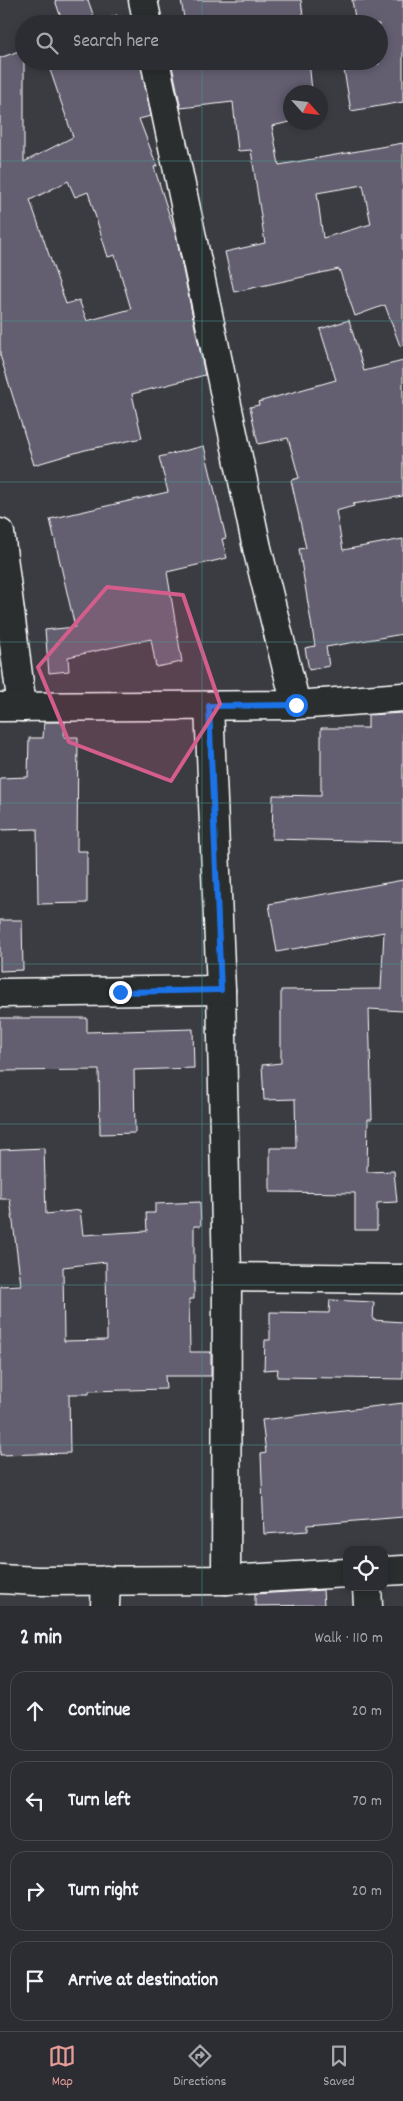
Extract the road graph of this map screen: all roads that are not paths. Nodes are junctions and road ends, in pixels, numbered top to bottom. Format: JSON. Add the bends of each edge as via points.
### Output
{"nodes":[{"id":1,"x":143,"y":0,"type":"edge"},
{"id":2,"x":146,"y":15,"type":"edge"},
{"id":3,"x":157,"y":70,"type":"edge"},
{"id":4,"x":0,"y":533,"type":"edge"},
{"id":5,"x":403,"y":698,"type":"edge"},
{"id":6,"x":296,"y":705,"type":"junction"},
{"id":7,"x":209,"y":706,"type":"junction"},
{"id":8,"x":11,"y":707,"type":"edge"},
{"id":9,"x":221,"y":990,"type":"junction"},
{"id":10,"x":0,"y":993,"type":"edge"},
{"id":11,"x":227,"y":1277,"type":"junction"},
{"id":12,"x":403,"y":1279,"type":"edge"},
{"id":13,"x":403,"y":1570,"type":"edge"},
{"id":14,"x":388,"y":1571,"type":"edge"},
{"id":15,"x":343,"y":1573,"type":"edge"},
{"id":16,"x":0,"y":1579,"type":"edge"},
{"id":17,"x":226,"y":1580,"type":"junction"},
{"id":18,"x":367,"y":1591,"type":"edge"},
{"id":19,"x":106,"y":1593,"type":"edge"},
{"id":20,"x":368,"y":1606,"type":"edge"}],
"edges":[{"from":1,"to":2,"type":"street"},
{"from":3,"to":6,"type":"street","via":[[256,548]]},
{"from":4,"to":8,"type":"street"},
{"from":5,"to":6,"type":"street"},
{"from":6,"to":7,"type":"street"},
{"from":7,"to":8,"type":"street"},
{"from":7,"to":9,"type":"street"},
{"from":9,"to":10,"type":"street"},
{"from":9,"to":11,"type":"street"},
{"from":11,"to":12,"type":"street"},
{"from":11,"to":17,"type":"street"},
{"from":13,"to":14,"type":"street"},
{"from":15,"to":17,"type":"street"},
{"from":16,"to":19,"type":"street","via":[[38,1581]]},
{"from":17,"to":19,"type":"street"},
{"from":18,"to":20,"type":"street"}]}
